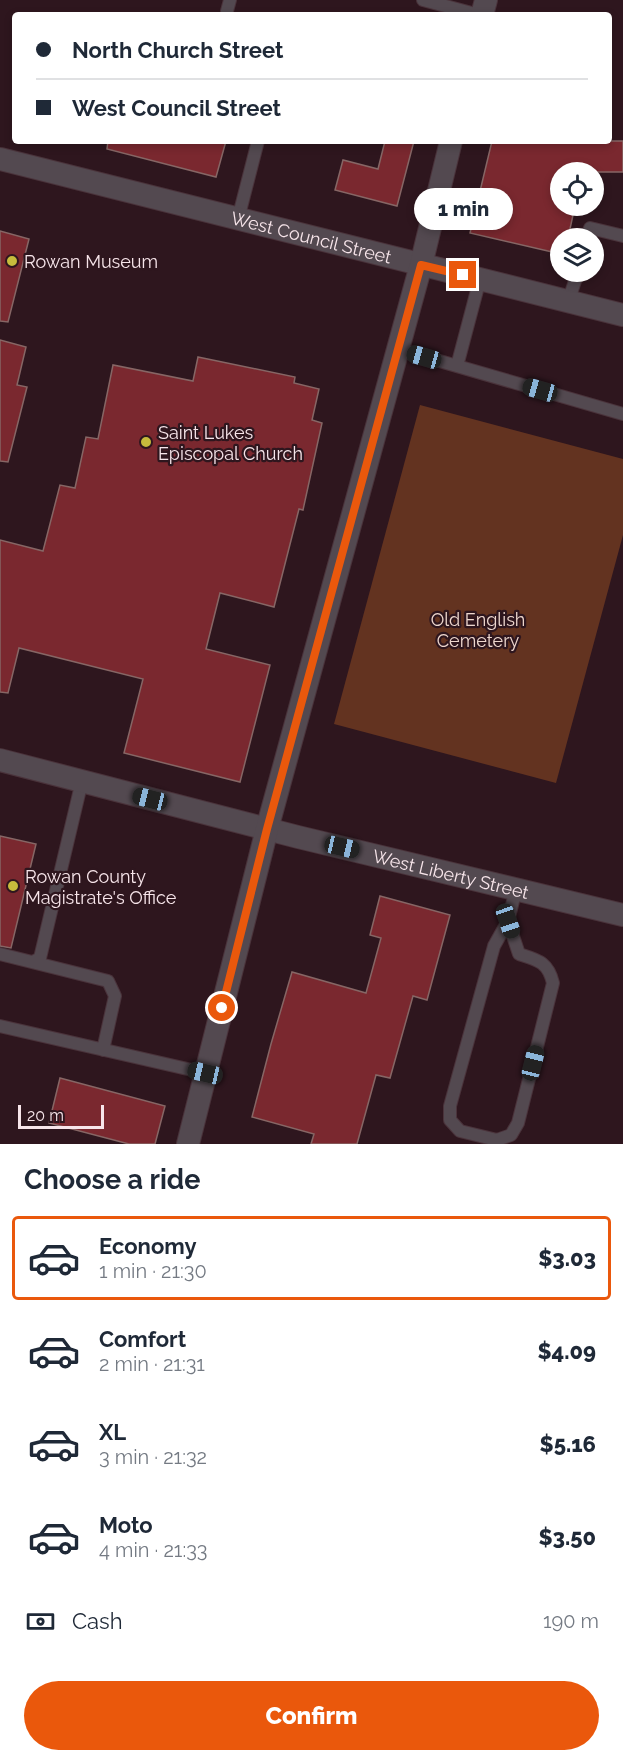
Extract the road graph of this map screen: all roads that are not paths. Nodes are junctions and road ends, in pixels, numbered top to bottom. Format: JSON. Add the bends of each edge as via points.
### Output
{"nodes":[{"id":1,"x":423,"y":0,"type":"edge"},
{"id":2,"x":469,"y":12,"type":"edge"},
{"id":3,"x":257,"y":144,"type":"edge"},
{"id":4,"x":450,"y":144,"type":"edge"},
{"id":5,"x":0,"y":159,"type":"edge"},
{"id":6,"x":238,"y":219,"type":"junction"},
{"id":7,"x":604,"y":231,"type":"edge"},
{"id":8,"x":623,"y":236,"type":"edge"},
{"id":9,"x":421,"y":265,"type":"junction"},
{"id":10,"x":480,"y":279,"type":"junction"},
{"id":11,"x":575,"y":282,"type":"edge"},
{"id":12,"x":568,"y":302,"type":"junction"},
{"id":13,"x":623,"y":315,"type":"edge"},
{"id":14,"x":398,"y":349,"type":"junction"},
{"id":15,"x":457,"y":366,"type":"junction"},
{"id":16,"x":623,"y":414,"type":"edge"},
{"id":17,"x":0,"y":760,"type":"edge"},
{"id":18,"x":82,"y":782,"type":"junction"},
{"id":19,"x":267,"y":829,"type":"junction"},
{"id":20,"x":516,"y":889,"type":"junction"},
{"id":21,"x":623,"y":915,"type":"edge"},
{"id":22,"x":508,"y":921,"type":"junction"},
{"id":23,"x":0,"y":954,"type":"edge"},
{"id":24,"x":35,"y":962,"type":"junction"},
{"id":25,"x":0,"y":1026,"type":"edge"},
{"id":26,"x":103,"y":1050,"type":"junction"},
{"id":27,"x":205,"y":1073,"type":"junction"},
{"id":28,"x":188,"y":1144,"type":"edge"}],
"edges":[{"from":1,"to":2,"type":"lane"},
{"from":3,"to":6,"type":"lane"},
{"from":4,"to":9,"type":"street"},
{"from":5,"to":6,"type":"street","name":"West Council Street"},
{"from":6,"to":9,"type":"street","name":"West Council Street"},
{"from":7,"to":8,"type":"lane"},
{"from":9,"to":10,"type":"street","name":"West Council Street"},
{"from":9,"to":14,"type":"street"},
{"from":10,"to":12,"type":"street","name":"West Council Street"},
{"from":10,"to":15,"type":"lane"},
{"from":11,"to":12,"type":"lane"},
{"from":12,"to":13,"type":"street","name":"West Council Street"},
{"from":14,"to":15,"type":"lane"},
{"from":14,"to":19,"type":"street"},
{"from":15,"to":16,"type":"lane"},
{"from":17,"to":18,"type":"street","name":"West Liberty Street"},
{"from":18,"to":19,"type":"street","name":"West Liberty Street"},
{"from":18,"to":24,"type":"lane","via":[[40,958]]},
{"from":19,"to":20,"type":"street","name":"West Liberty Street"},
{"from":19,"to":27,"type":"street"},
{"from":20,"to":21,"type":"street","name":"West Liberty Street"},
{"from":20,"to":22,"type":"lane"},
{"from":22,"to":22,"type":"lane","via":[[494,946],[450,1106],[450,1120],[460,1131],[497,1140],[511,1135],[518,1123],[553,982],[550,969],[542,961],[519,954]]},
{"from":23,"to":24,"type":"lane"},
{"from":24,"to":26,"type":"lane","via":[[108,981],[115,996]]},
{"from":25,"to":26,"type":"lane"},
{"from":26,"to":27,"type":"lane"},
{"from":27,"to":28,"type":"street"}]}
